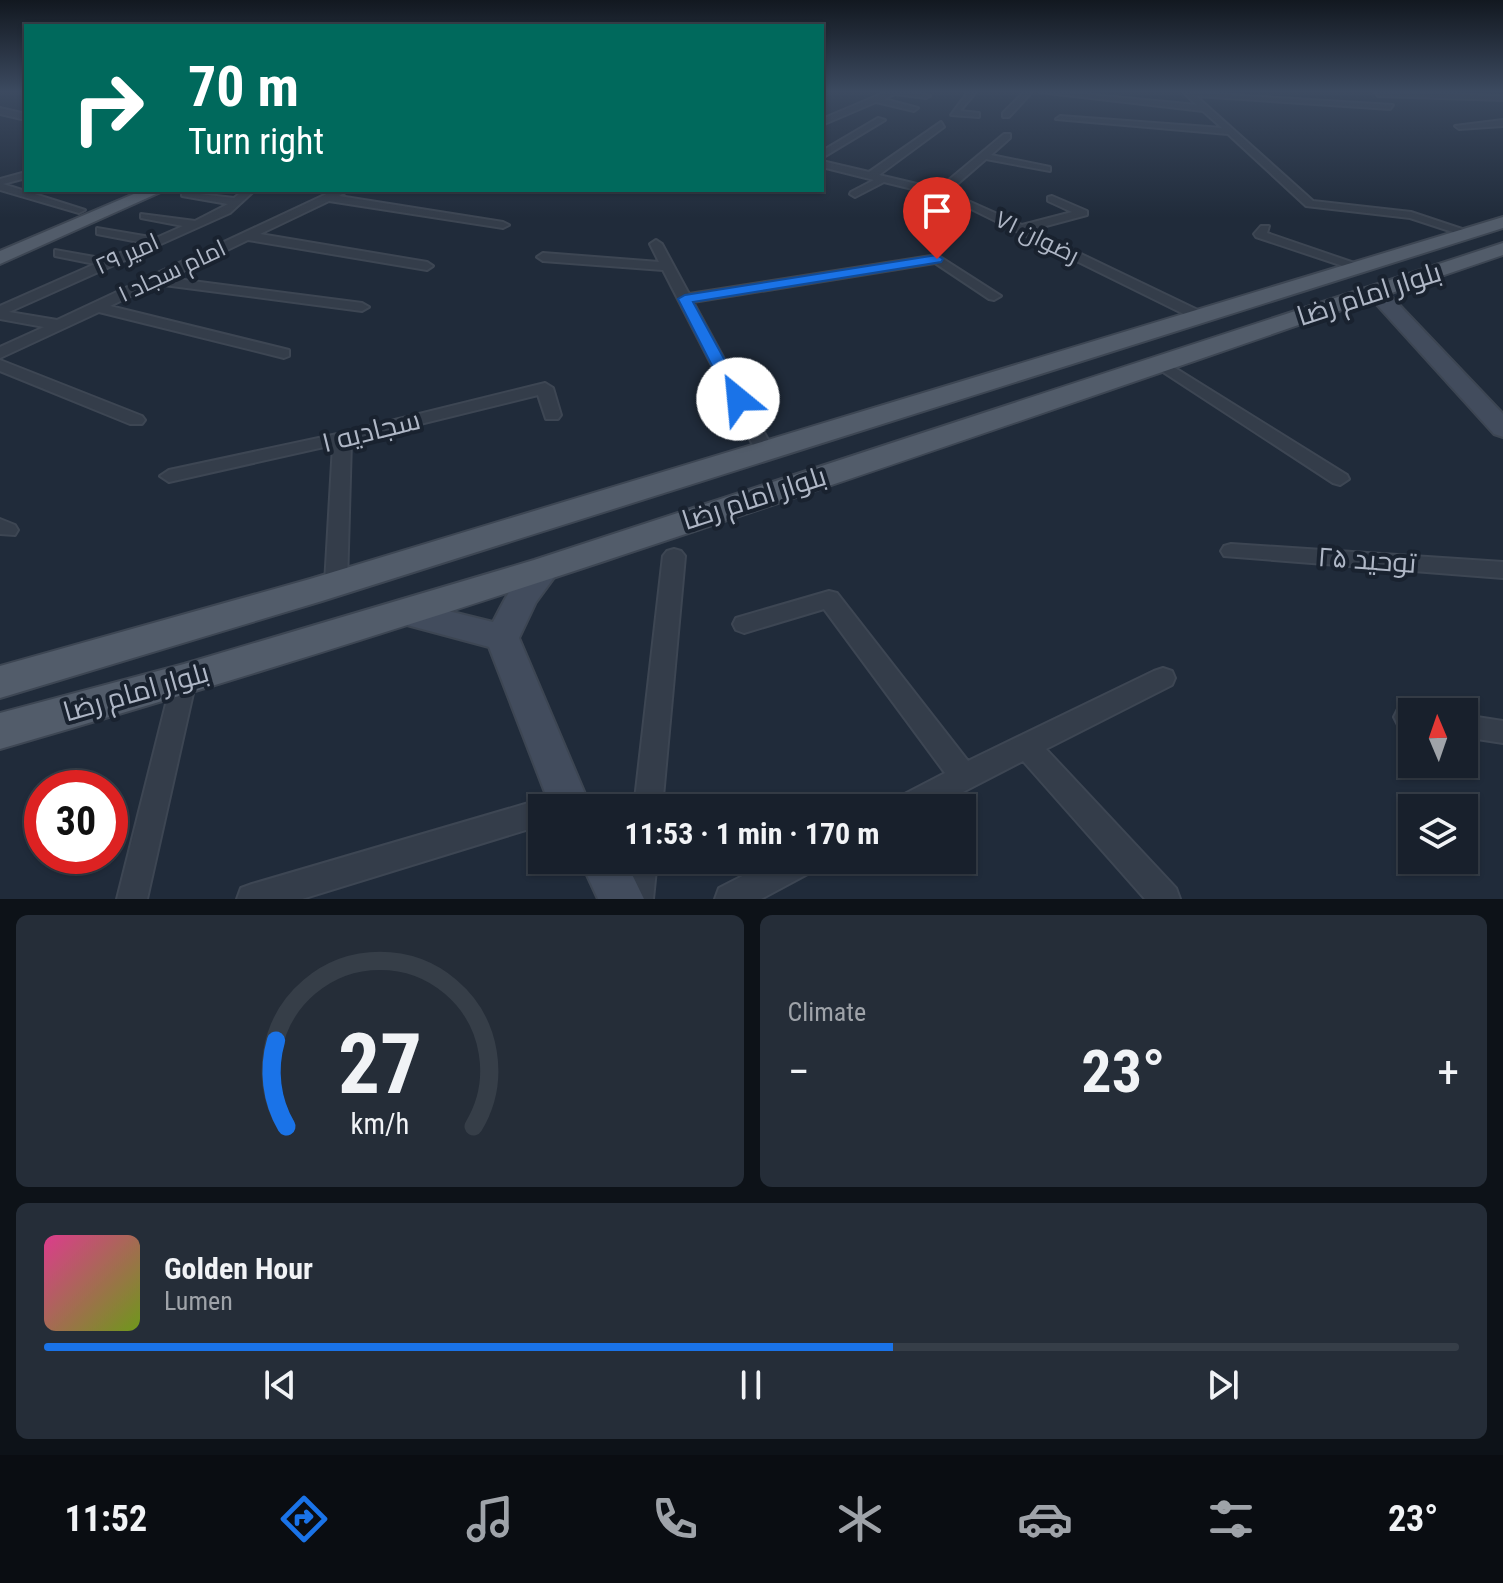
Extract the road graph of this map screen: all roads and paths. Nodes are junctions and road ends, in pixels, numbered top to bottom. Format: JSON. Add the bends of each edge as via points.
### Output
{"nodes":[{"id":1,"x":862,"y":134,"type":"edge"},
{"id":2,"x":930,"y":134,"type":"edge"},
{"id":3,"x":1236,"y":134,"type":"edge"},
{"id":4,"x":1007,"y":136,"type":"dead end"},
{"id":5,"x":984,"y":156,"type":"junction"},
{"id":6,"x":824,"y":161,"type":"edge"},
{"id":7,"x":824,"y":162,"type":"edge"},
{"id":8,"x":1046,"y":169,"type":"dead end"},
{"id":9,"x":24,"y":176,"type":"edge"},
{"id":10,"x":877,"y":178,"type":"junction"},
{"id":11,"x":0,"y":184,"type":"edge"},
{"id":12,"x":24,"y":192,"type":"edge"},
{"id":13,"x":24,"y":192,"type":"edge"},
{"id":14,"x":124,"y":192,"type":"edge"},
{"id":15,"x":152,"y":192,"type":"edge"},
{"id":16,"x":248,"y":192,"type":"edge"},
{"id":17,"x":340,"y":192,"type":"edge"},
{"id":18,"x":940,"y":193,"type":"junction"},
{"id":19,"x":186,"y":194,"type":"dead end"},
{"id":20,"x":855,"y":194,"type":"dead end"},
{"id":21,"x":328,"y":198,"type":"junction"},
{"id":22,"x":1052,"y":199,"type":"dead end"},
{"id":23,"x":237,"y":202,"type":"junction"},
{"id":24,"x":79,"y":210,"type":"junction"},
{"id":25,"x":145,"y":216,"type":"dead end"},
{"id":26,"x":1503,"y":222,"type":"edge"},
{"id":27,"x":196,"y":224,"type":"junction"},
{"id":28,"x":503,"y":225,"type":"dead end"},
{"id":29,"x":1265,"y":228,"type":"dead end"},
{"id":30,"x":1020,"y":229,"type":"junction"},
{"id":31,"x":101,"y":231,"type":"dead end"},
{"id":32,"x":1468,"y":233,"type":"junction"},
{"id":33,"x":247,"y":236,"type":"junction"},
{"id":34,"x":155,"y":241,"type":"junction"},
{"id":35,"x":0,"y":243,"type":"edge"},
{"id":36,"x":656,"y":244,"type":"dead end"},
{"id":37,"x":1501,"y":252,"type":"edge"},
{"id":38,"x":59,"y":253,"type":"dead end"},
{"id":39,"x":543,"y":257,"type":"dead end"},
{"id":40,"x":0,"y":258,"type":"edge"},
{"id":41,"x":106,"y":263,"type":"junction"},
{"id":42,"x":427,"y":266,"type":"dead end"},
{"id":43,"x":668,"y":267,"type":"junction"},
{"id":44,"x":1360,"y":267,"type":"junction"},
{"id":45,"x":154,"y":280,"type":"junction"},
{"id":46,"x":1376,"y":292,"type":"junction"},
{"id":47,"x":994,"y":296,"type":"dead end"},
{"id":48,"x":685,"y":299,"type":"junction"},
{"id":49,"x":97,"y":307,"type":"junction"},
{"id":50,"x":362,"y":307,"type":"dead end"},
{"id":51,"x":0,"y":313,"type":"edge"},
{"id":52,"x":1199,"y":316,"type":"junction"},
{"id":53,"x":59,"y":325,"type":"junction"},
{"id":54,"x":0,"y":353,"type":"edge"},
{"id":55,"x":284,"y":353,"type":"dead end"},
{"id":56,"x":1159,"y":363,"type":"junction"},
{"id":57,"x":0,"y":365,"type":"edge"},
{"id":58,"x":552,"y":415,"type":"dead end"},
{"id":59,"x":136,"y":420,"type":"dead end"},
{"id":60,"x":1503,"y":429,"type":"edge"},
{"id":61,"x":342,"y":438,"type":"junction"},
{"id":62,"x":764,"y":449,"type":"junction"},
{"id":63,"x":169,"y":476,"type":"dead end"},
{"id":64,"x":1340,"y":479,"type":"dead end"},
{"id":65,"x":1231,"y":551,"type":"dead end"},
{"id":66,"x":674,"y":556,"type":"dead end"},
{"id":67,"x":546,"y":568,"type":"junction"},
{"id":68,"x":1503,"y":570,"type":"edge"},
{"id":69,"x":336,"y":584,"type":"junction"},
{"id":70,"x":404,"y":612,"type":"junction"},
{"id":71,"x":744,"y":624,"type":"dead end"},
{"id":72,"x":502,"y":638,"type":"junction"},
{"id":73,"x":1163,"y":678,"type":"dead end"},
{"id":74,"x":184,"y":680,"type":"junction"},
{"id":75,"x":0,"y":682,"type":"edge"},
{"id":76,"x":1478,"y":728,"type":"edge"},
{"id":77,"x":0,"y":731,"type":"edge"},
{"id":78,"x":1503,"y":732,"type":"edge"},
{"id":79,"x":1027,"y":746,"type":"junction"},
{"id":80,"x":964,"y":777,"type":"junction"},
{"id":81,"x":554,"y":794,"type":"edge"},
{"id":82,"x":649,"y":794,"type":"edge"},
{"id":83,"x":932,"y":794,"type":"edge"},
{"id":84,"x":528,"y":817,"type":"edge"},
{"id":85,"x":609,"y":874,"type":"edge"},
{"id":86,"x":641,"y":874,"type":"edge"},
{"id":87,"x":778,"y":874,"type":"edge"},
{"id":88,"x":132,"y":899,"type":"edge"},
{"id":89,"x":252,"y":899,"type":"edge"},
{"id":90,"x":622,"y":899,"type":"edge"},
{"id":91,"x":638,"y":899,"type":"edge"},
{"id":92,"x":730,"y":899,"type":"edge"},
{"id":93,"x":1165,"y":899,"type":"edge"}],
"edges":[{"from":1,"to":6,"type":"street"},
{"from":2,"to":10,"type":"street"},
{"from":3,"to":32,"type":"street","via":[[1314,206],[1402,214]]},
{"from":4,"to":5,"type":"street"},
{"from":5,"to":8,"type":"street"},
{"from":5,"to":18,"type":"street"},
{"from":7,"to":10,"type":"street","name":"رضوان ۷۱"},
{"from":9,"to":11,"type":"street"},
{"from":10,"to":18,"type":"street","name":"رضوان ۷۱"},
{"from":10,"to":20,"type":"street"},
{"from":11,"to":13,"type":"street"},
{"from":12,"to":24,"type":"street"},
{"from":14,"to":24,"type":"main road"},
{"from":15,"to":40,"type":"main road"},
{"from":16,"to":23,"type":"street","name":"امیر ۲۹"},
{"from":17,"to":21,"type":"street","name":"امام سجاد ۱"},
{"from":18,"to":30,"type":"street","name":"رضوان ۷۱"},
{"from":19,"to":23,"type":"street"},
{"from":21,"to":28,"type":"street"},
{"from":21,"to":33,"type":"street","name":"امام سجاد ۱"},
{"from":22,"to":30,"type":"street","via":[[1083,213]]},
{"from":23,"to":27,"type":"street","name":"امیر ۲۹"},
{"from":24,"to":35,"type":"main road"},
{"from":25,"to":27,"type":"street"},
{"from":26,"to":32,"type":"main road","name":"بلوار امام رضا"},
{"from":27,"to":34,"type":"street","name":"امیر ۲۹"},
{"from":29,"to":44,"type":"street","via":[[1260,234]]},
{"from":30,"to":52,"type":"street","name":"رضوان ۷۱"},
{"from":31,"to":34,"type":"street"},
{"from":32,"to":44,"type":"main road","name":"بلوار امام رضا"},
{"from":33,"to":42,"type":"street"},
{"from":33,"to":45,"type":"street","name":"امام سجاد ۱"},
{"from":34,"to":41,"type":"street","name":"امیر ۲۹"},
{"from":36,"to":43,"type":"street"},
{"from":37,"to":46,"type":"main road","name":"بلوار امام رضا"},
{"from":38,"to":41,"type":"street"},
{"from":39,"to":43,"type":"street"},
{"from":41,"to":51,"type":"street","name":"امیر ۲۹"},
{"from":43,"to":48,"type":"street"},
{"from":44,"to":52,"type":"main road","name":"بلوار امام رضا"},
{"from":45,"to":49,"type":"street","name":"امام سجاد ۱"},
{"from":45,"to":50,"type":"street"},
{"from":46,"to":56,"type":"main road","name":"بلوار امام رضا"},
{"from":46,"to":60,"type":"street"},
{"from":47,"to":48,"type":"street","via":[[937,259]]},
{"from":48,"to":62,"type":"street"},
{"from":49,"to":53,"type":"street","name":"امام سجاد ۱"},
{"from":49,"to":55,"type":"street"},
{"from":51,"to":53,"type":"street"},
{"from":52,"to":62,"type":"main road","name":"بلوار امام رضا"},
{"from":53,"to":54,"type":"street","name":"امام سجاد ۱"},
{"from":56,"to":64,"type":"street"},
{"from":56,"to":67,"type":"main road","name":"بلوار امام رضا"},
{"from":57,"to":59,"type":"street"},
{"from":58,"to":61,"type":"street","name":"سجادیه ۱","via":[[545,388]]},
{"from":61,"to":63,"type":"street","name":"سجادیه ۱"},
{"from":61,"to":69,"type":"street"},
{"from":62,"to":69,"type":"main road","name":"بلوار امام رضا"},
{"from":65,"to":68,"type":"street","name":"توحید ۲۵"},
{"from":66,"to":82,"type":"street"},
{"from":67,"to":70,"type":"main road","name":"بلوار امام رضا"},
{"from":67,"to":72,"type":"street","via":[[523,596]]},
{"from":69,"to":75,"type":"main road","name":"بلوار امام رضا"},
{"from":70,"to":72,"type":"street"},
{"from":70,"to":74,"type":"main road","name":"بلوار امام رضا"},
{"from":71,"to":80,"type":"street","via":[[829,599]]},
{"from":72,"to":81,"type":"street"},
{"from":73,"to":79,"type":"street"},
{"from":74,"to":77,"type":"main road","name":"بلوار امام رضا"},
{"from":74,"to":88,"type":"street"},
{"from":76,"to":78,"type":"street"},
{"from":79,"to":80,"type":"street"},
{"from":79,"to":93,"type":"street"},
{"from":80,"to":83,"type":"street"},
{"from":84,"to":89,"type":"street"},
{"from":85,"to":90,"type":"street"},
{"from":86,"to":91,"type":"street"},
{"from":87,"to":92,"type":"street"}]}
